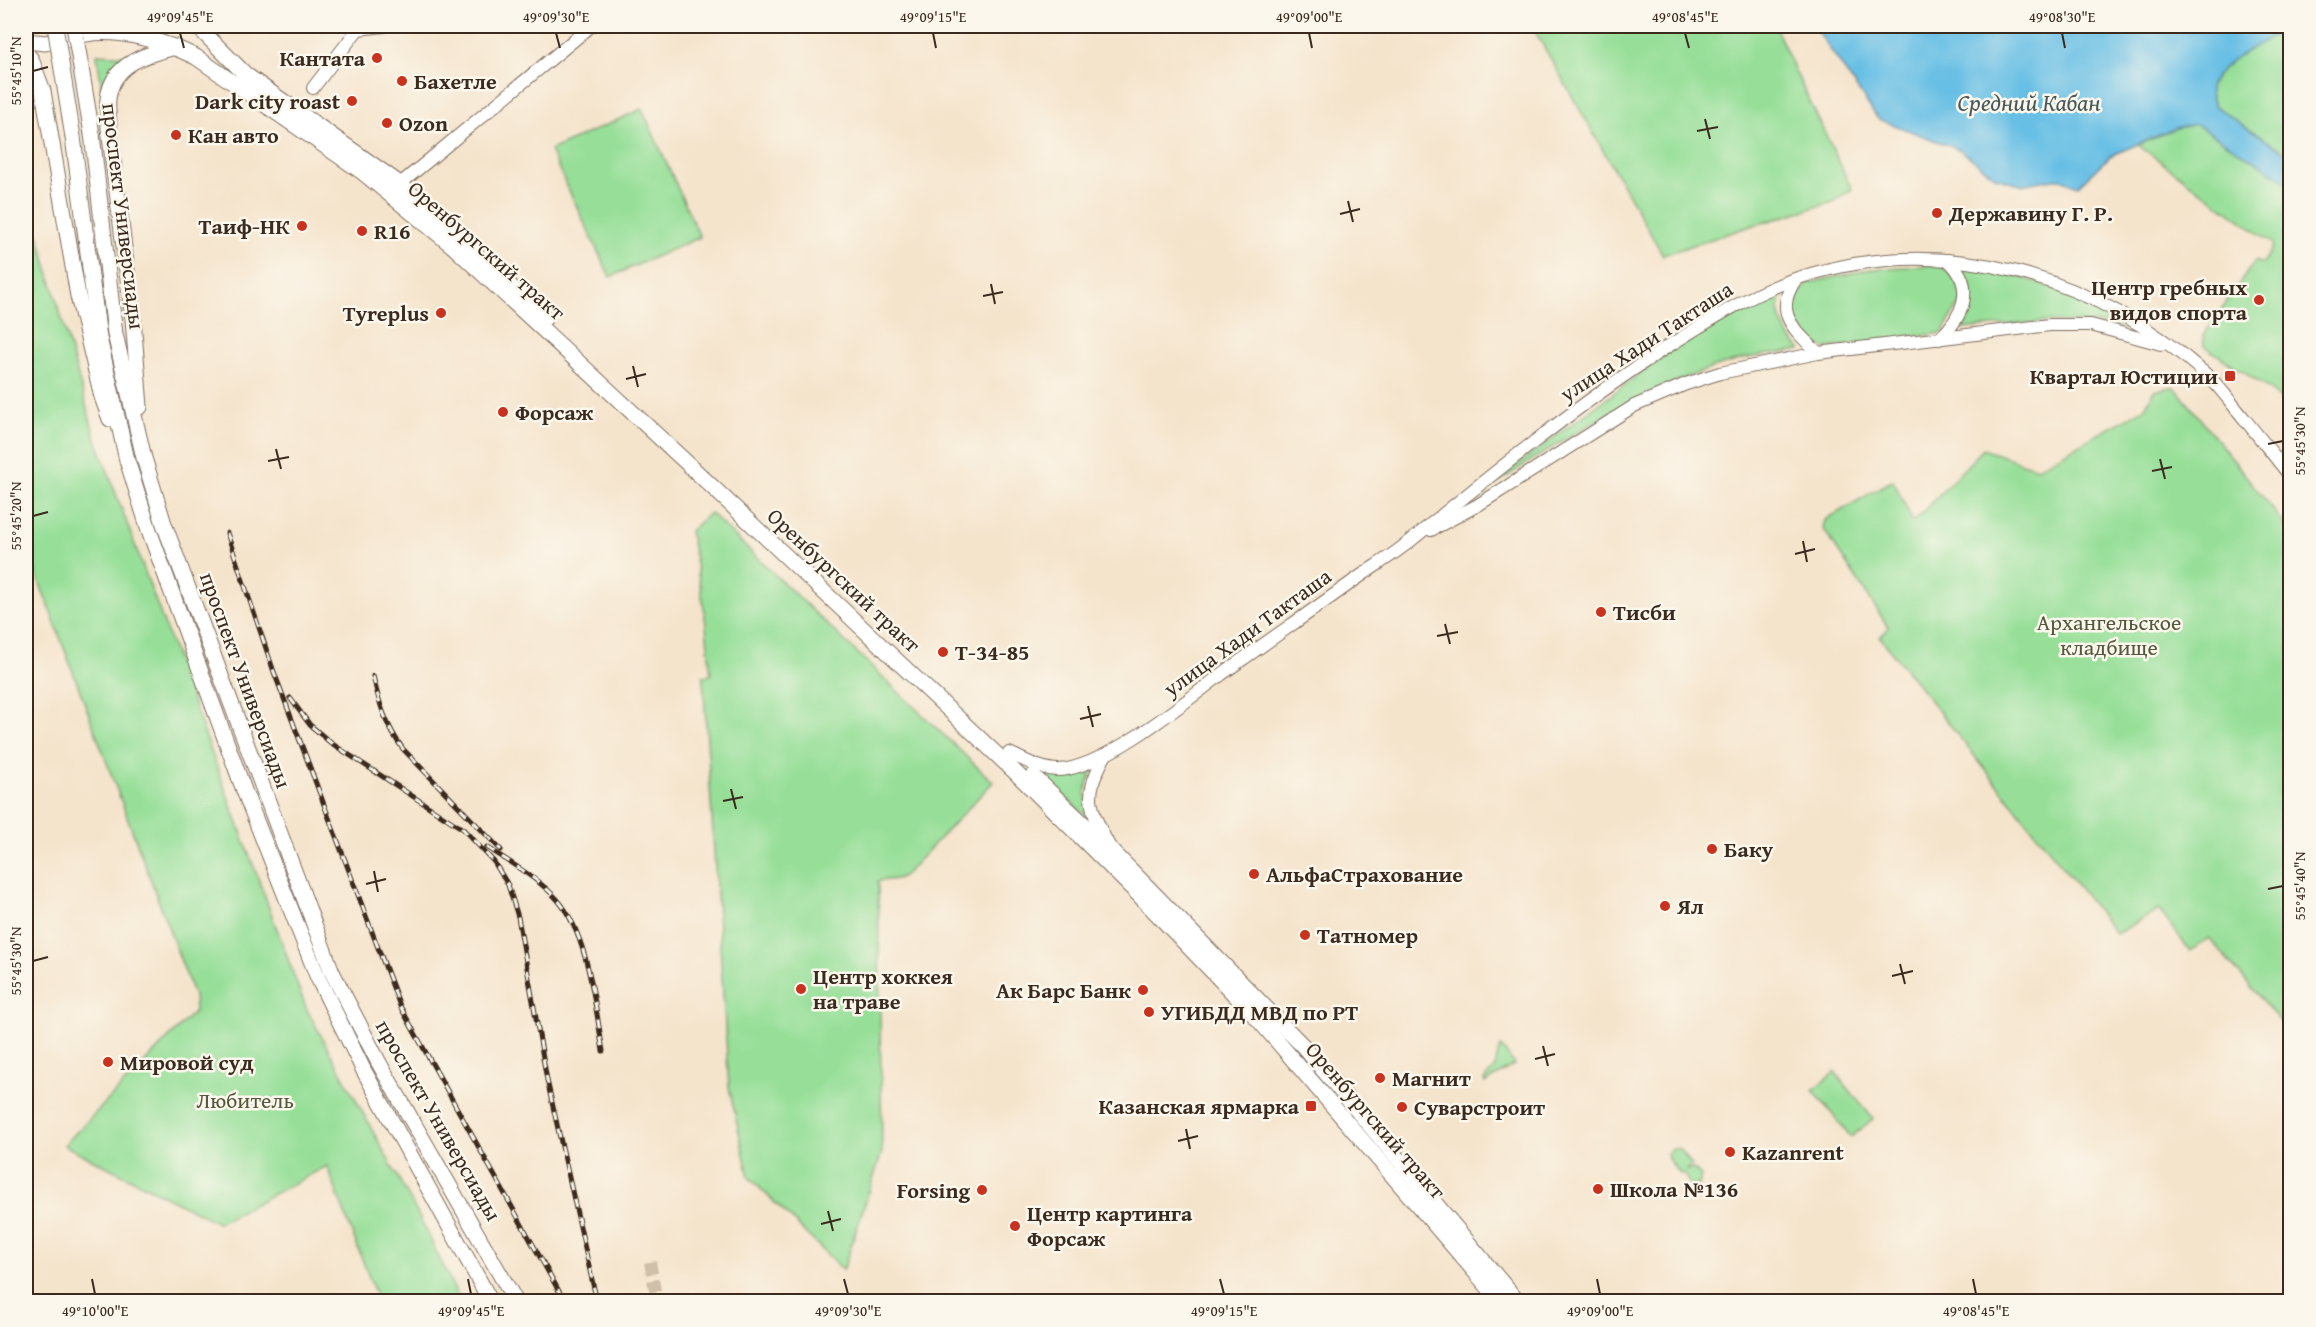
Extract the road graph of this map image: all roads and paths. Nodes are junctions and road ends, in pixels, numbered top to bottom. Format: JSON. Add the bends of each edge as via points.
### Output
{"nodes":[{"id":1,"x":55,"y":26,"type":"edge"},
{"id":2,"x":74,"y":26,"type":"edge"},
{"id":3,"x":91,"y":26,"type":"edge"},
{"id":4,"x":197,"y":26,"type":"edge"},
{"id":5,"x":384,"y":26,"type":"edge"},
{"id":6,"x":591,"y":26,"type":"edge"},
{"id":7,"x":26,"y":41,"type":"edge"},
{"id":8,"x":59,"y":41,"type":"junction"},
{"id":9,"x":176,"y":47,"type":"junction"},
{"id":10,"x":26,"y":53,"type":"edge"},
{"id":11,"x":314,"y":88,"type":"dead end"},
{"id":12,"x":400,"y":184,"type":"junction"},
{"id":13,"x":1948,"y":260,"type":"junction"},
{"id":14,"x":1797,"y":278,"type":"junction"},
{"id":15,"x":1939,"y":339,"type":"junction"},
{"id":16,"x":2172,"y":348,"type":"junction"},
{"id":17,"x":1818,"y":353,"type":"junction"},
{"id":18,"x":144,"y":458,"type":"junction"},
{"id":19,"x":127,"y":460,"type":"junction"},
{"id":20,"x":2290,"y":476,"type":"edge"},
{"id":21,"x":1412,"y":540,"type":"junction"},
{"id":22,"x":1009,"y":753,"type":"junction"},
{"id":23,"x":1105,"y":756,"type":"junction"},
{"id":24,"x":1111,"y":850,"type":"junction"},
{"id":25,"x":490,"y":1302,"type":"edge"},
{"id":26,"x":516,"y":1302,"type":"edge"},
{"id":27,"x":1501,"y":1302,"type":"edge"},
{"id":28,"x":1518,"y":1302,"type":"edge"}],
"edges":[{"from":1,"to":19,"type":"main road","name":"проспект Универсиады","bridge":true,"via":[[99,338]]},
{"from":2,"to":18,"type":"main road","name":"проспект Универсиады","bridge":true,"via":[[92,134],[115,334]]},
{"from":3,"to":8,"type":"main road"},
{"from":4,"to":12,"type":"main road","name":"Оренбургский тракт","via":[[246,75]]},
{"from":5,"to":11,"type":"street","via":[[358,30]]},
{"from":6,"to":12,"type":"street"},
{"from":7,"to":8,"type":"main road"},
{"from":8,"to":9,"type":"main road","name":"Оренбургский тракт","via":[[103,34]]},
{"from":9,"to":18,"type":"main road","via":[[145,55],[124,67],[115,76],[108,98]]},
{"from":9,"to":27,"type":"main road","name":"Оренбургский тракт","via":[[227,77],[361,171],[454,247],[1005,762],[1258,1018]]},
{"from":10,"to":19,"type":"main road","via":[[43,91],[78,296],[102,397]]},
{"from":12,"to":22,"type":"main road","name":"Оренбургский тракт"},
{"from":13,"to":14,"type":"street","name":"улица Хади Такташа","via":[[1882,261]]},
{"from":13,"to":15,"type":"street","via":[[1959,273],[1964,296],[1959,317]]},
{"from":13,"to":16,"type":"street","name":"улица Хади Такташа","via":[[1998,267],[2074,290],[2113,308]]},
{"from":14,"to":17,"type":"street","via":[[1788,293],[1787,316],[1793,328]]},
{"from":14,"to":21,"type":"street","name":"улица Хади Такташа","via":[[1731,308],[1645,361],[1560,421]]},
{"from":15,"to":16,"type":"street","name":"улица Хади Такташа","via":[[2050,324],[2091,326]]},
{"from":15,"to":17,"type":"street","name":"улица Хади Такташа"},
{"from":16,"to":20,"type":"street","name":"улица Хади Такташа","via":[[2212,380]]},
{"from":17,"to":21,"type":"street","name":"улица Хади Такташа","via":[[1720,373],[1634,406],[1478,505]]},
{"from":18,"to":26,"type":"main road","name":"проспект Универсиады","via":[[168,535],[332,972],[379,1063]]},
{"from":19,"to":25,"type":"main road","name":"проспект Универсиады","via":[[245,794],[318,978]]},
{"from":21,"to":23,"type":"street","name":"улица Хади Такташа"},
{"from":22,"to":23,"type":"street","name":"улица Хади Такташа","via":[[1043,768],[1061,770]]},
{"from":22,"to":24,"type":"main road","name":"Оренбургский тракт"},
{"from":23,"to":24,"type":"street","name":"улица Хади Такташа","via":[[1093,777],[1091,806]]},
{"from":24,"to":28,"type":"main road","name":"Оренбургский тракт","via":[[1303,1046]]}]}
